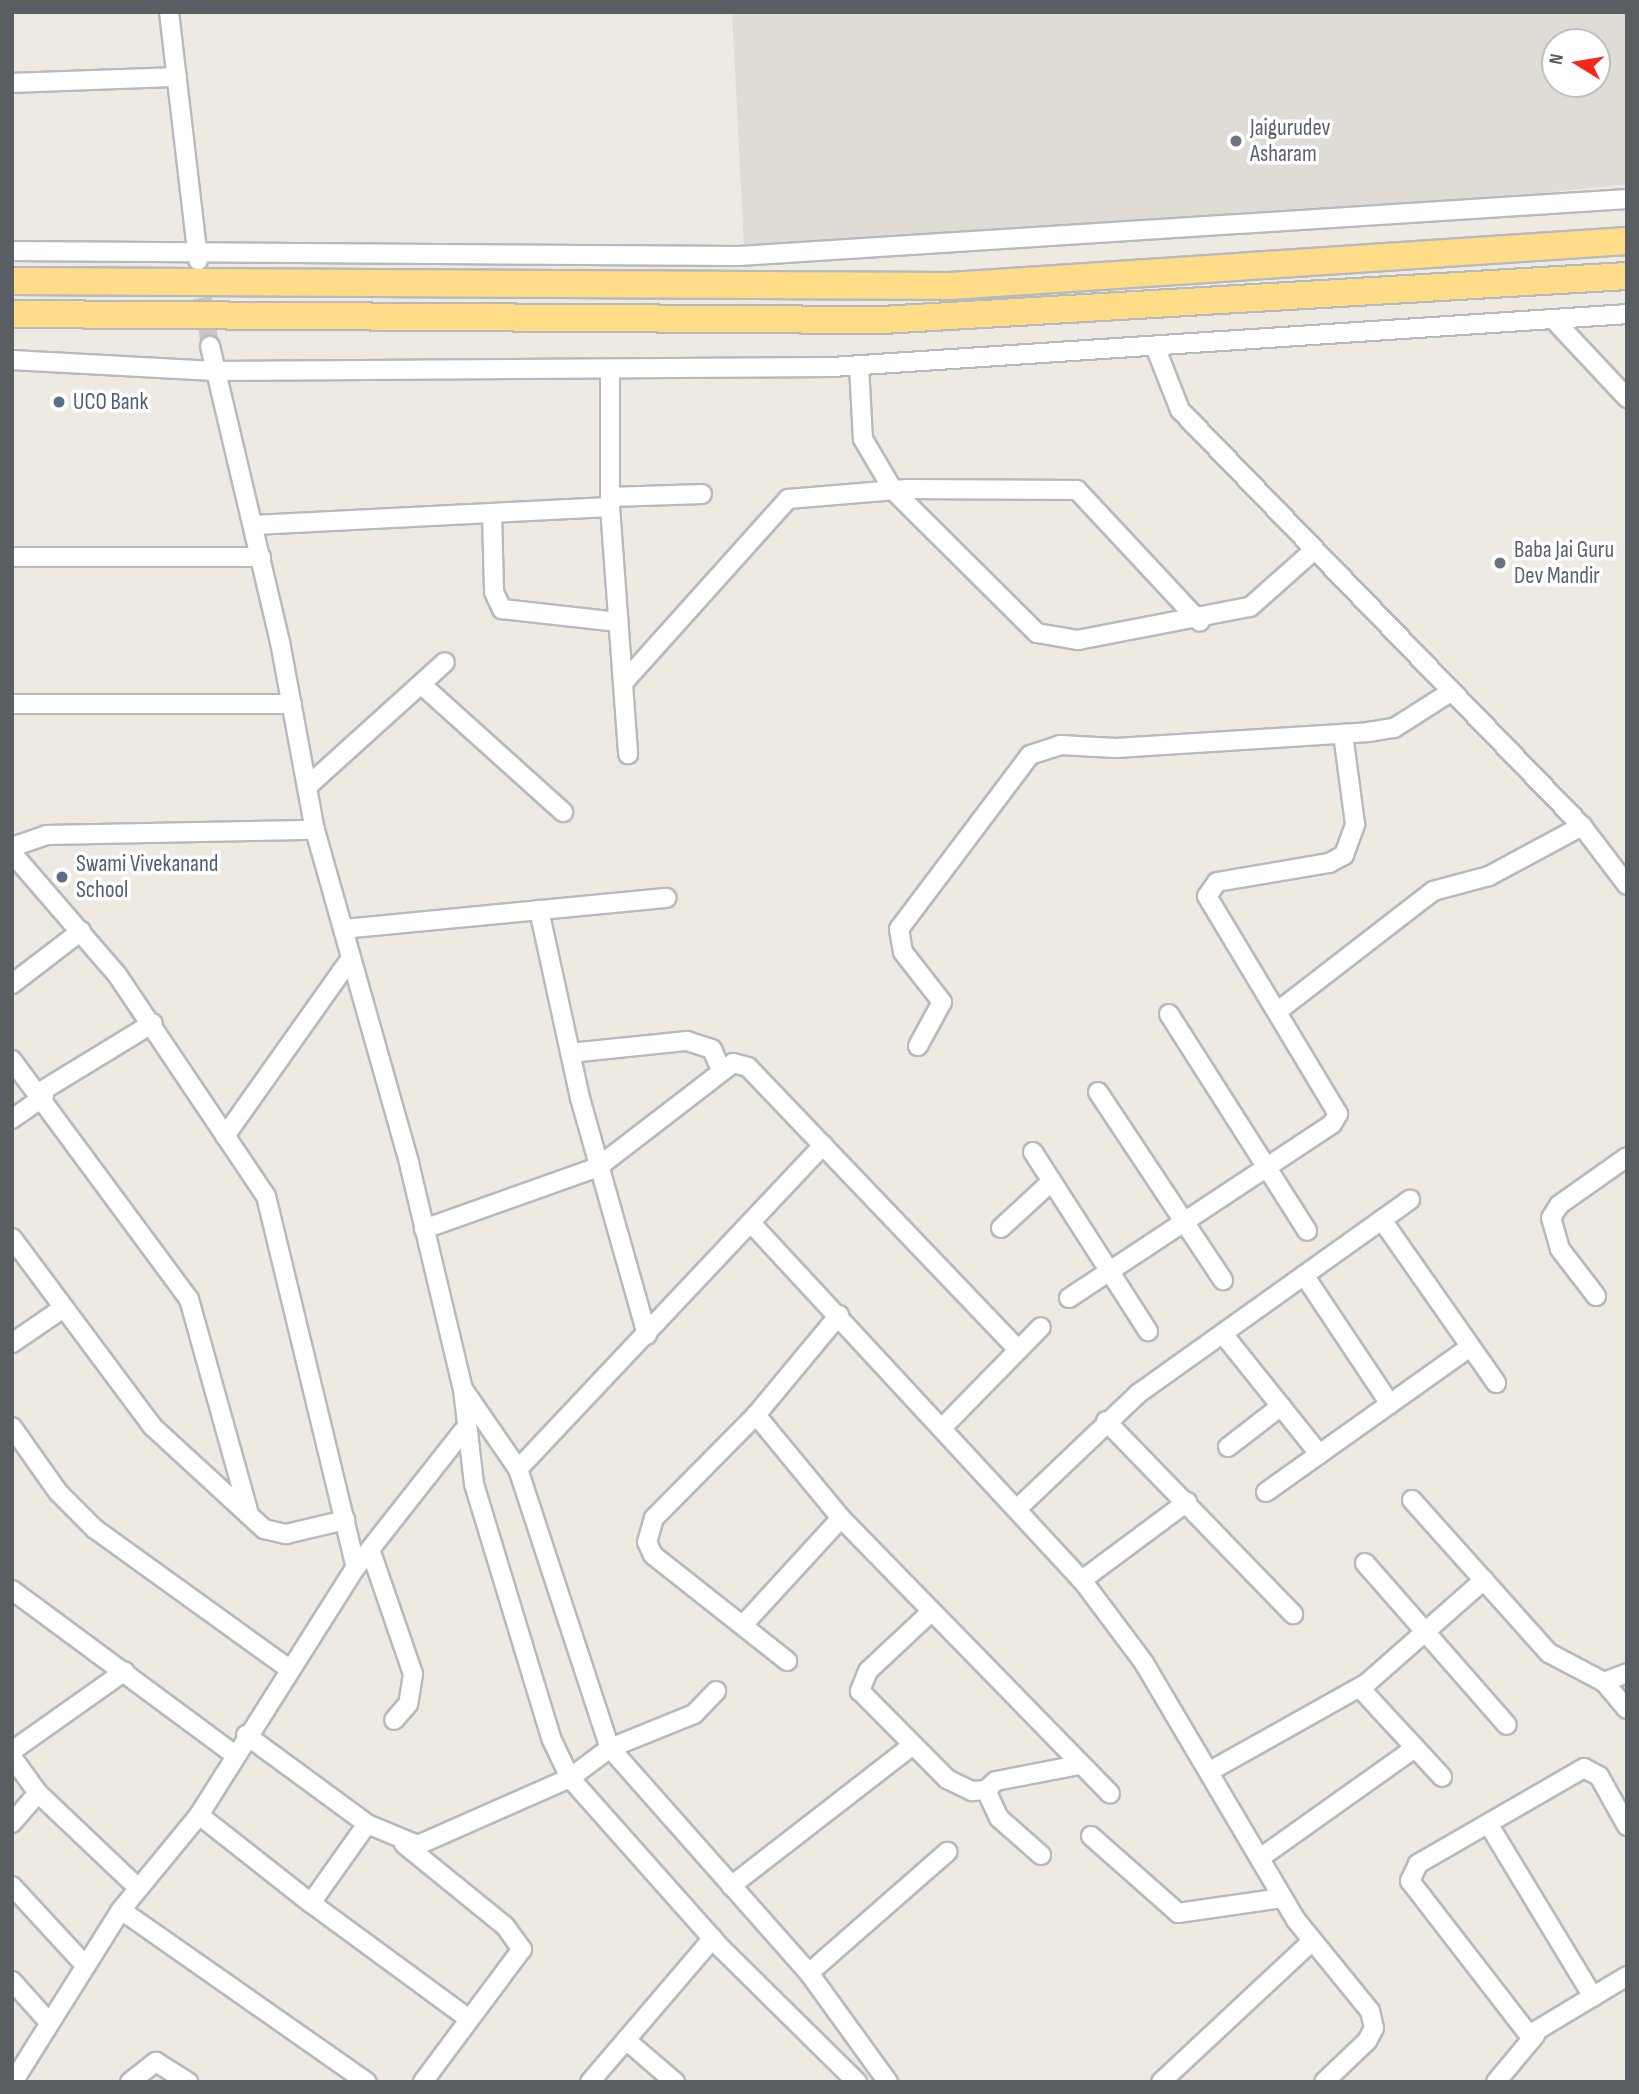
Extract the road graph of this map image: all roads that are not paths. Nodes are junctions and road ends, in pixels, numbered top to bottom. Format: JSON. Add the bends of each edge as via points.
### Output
{"nodes":[{"id":1,"x":169,"y":12,"type":"edge"},
{"id":2,"x":177,"y":77,"type":"junction"},
{"id":3,"x":12,"y":83,"type":"edge"},
{"id":4,"x":1627,"y":199,"type":"edge"},
{"id":5,"x":1627,"y":241,"type":"edge"},
{"id":6,"x":12,"y":251,"type":"edge"},
{"id":7,"x":197,"y":256,"type":"junction"},
{"id":8,"x":1627,"y":276,"type":"edge"},
{"id":9,"x":12,"y":281,"type":"edge"},
{"id":10,"x":12,"y":314,"type":"edge"},
{"id":11,"x":1627,"y":314,"type":"edge"},
{"id":12,"x":1554,"y":320,"type":"junction"},
{"id":13,"x":210,"y":346,"type":"tunnel mouth"},
{"id":14,"x":1156,"y":349,"type":"junction"},
{"id":15,"x":12,"y":360,"type":"edge"},
{"id":16,"x":859,"y":366,"type":"junction"},
{"id":17,"x":215,"y":371,"type":"junction"},
{"id":18,"x":610,"y":373,"type":"junction"},
{"id":19,"x":1627,"y":398,"type":"edge"},
{"id":20,"x":893,"y":490,"type":"junction"},
{"id":21,"x":702,"y":494,"type":"dead end"},
{"id":22,"x":610,"y":502,"type":"junction"},
{"id":23,"x":492,"y":513,"type":"junction"},
{"id":24,"x":253,"y":526,"type":"junction"},
{"id":25,"x":1313,"y":551,"type":"junction"},
{"id":26,"x":12,"y":557,"type":"edge"},
{"id":27,"x":261,"y":557,"type":"junction"},
{"id":28,"x":618,"y":622,"type":"junction"},
{"id":29,"x":1200,"y":622,"type":"junction"},
{"id":30,"x":445,"y":662,"type":"dead end"},
{"id":31,"x":623,"y":683,"type":"junction"},
{"id":32,"x":422,"y":685,"type":"junction"},
{"id":33,"x":1449,"y":693,"type":"junction"},
{"id":34,"x":12,"y":704,"type":"edge"},
{"id":35,"x":292,"y":704,"type":"junction"},
{"id":36,"x":1343,"y":734,"type":"junction"},
{"id":37,"x":628,"y":754,"type":"dead end"},
{"id":38,"x":309,"y":786,"type":"junction"},
{"id":39,"x":562,"y":813,"type":"dead end"},
{"id":40,"x":1582,"y":826,"type":"junction"},
{"id":41,"x":316,"y":830,"type":"junction"},
{"id":42,"x":12,"y":847,"type":"edge"},
{"id":43,"x":12,"y":853,"type":"edge"},
{"id":44,"x":1627,"y":885,"type":"edge"},
{"id":45,"x":667,"y":898,"type":"dead end"},
{"id":46,"x":539,"y":911,"type":"junction"},
{"id":47,"x":343,"y":929,"type":"junction"},
{"id":48,"x":81,"y":931,"type":"junction"},
{"id":49,"x":351,"y":958,"type":"junction"},
{"id":50,"x":12,"y":984,"type":"edge"},
{"id":51,"x":1278,"y":1011,"type":"junction"},
{"id":52,"x":1169,"y":1014,"type":"dead end"},
{"id":53,"x":153,"y":1023,"type":"junction"},
{"id":54,"x":918,"y":1045,"type":"dead end"},
{"id":55,"x":570,"y":1053,"type":"junction"},
{"id":56,"x":12,"y":1060,"type":"edge"},
{"id":57,"x":720,"y":1068,"type":"junction"},
{"id":58,"x":1098,"y":1092,"type":"dead end"},
{"id":59,"x":42,"y":1094,"type":"junction"},
{"id":60,"x":12,"y":1119,"type":"edge"},
{"id":61,"x":225,"y":1136,"type":"junction"},
{"id":62,"x":824,"y":1145,"type":"junction"},
{"id":63,"x":1032,"y":1152,"type":"dead end"},
{"id":64,"x":1626,"y":1158,"type":"edge"},
{"id":65,"x":598,"y":1167,"type":"junction"},
{"id":66,"x":1265,"y":1168,"type":"junction"},
{"id":67,"x":1051,"y":1182,"type":"junction"},
{"id":68,"x":1410,"y":1200,"type":"dead end"},
{"id":69,"x":1382,"y":1220,"type":"junction"},
{"id":70,"x":751,"y":1223,"type":"junction"},
{"id":71,"x":1182,"y":1223,"type":"junction"},
{"id":72,"x":1001,"y":1228,"type":"dead end"},
{"id":73,"x":424,"y":1229,"type":"junction"},
{"id":74,"x":1307,"y":1231,"type":"dead end"},
{"id":75,"x":12,"y":1238,"type":"edge"},
{"id":76,"x":1108,"y":1272,"type":"junction"},
{"id":77,"x":1304,"y":1275,"type":"junction"},
{"id":78,"x":1223,"y":1280,"type":"dead end"},
{"id":79,"x":1596,"y":1296,"type":"dead end"},
{"id":80,"x":1069,"y":1298,"type":"dead end"},
{"id":81,"x":62,"y":1309,"type":"junction"},
{"id":82,"x":839,"y":1315,"type":"junction"},
{"id":83,"x":1041,"y":1327,"type":"dead end"},
{"id":84,"x":1148,"y":1331,"type":"dead end"},
{"id":85,"x":1223,"y":1334,"type":"junction"},
{"id":86,"x":647,"y":1335,"type":"junction"},
{"id":87,"x":12,"y":1343,"type":"edge"},
{"id":88,"x":1470,"y":1347,"type":"junction"},
{"id":89,"x":1018,"y":1350,"type":"junction"},
{"id":90,"x":1496,"y":1383,"type":"dead end"},
{"id":91,"x":463,"y":1389,"type":"junction"},
{"id":92,"x":1390,"y":1404,"type":"junction"},
{"id":93,"x":1281,"y":1406,"type":"junction"},
{"id":94,"x":756,"y":1415,"type":"junction"},
{"id":95,"x":1106,"y":1421,"type":"junction"},
{"id":96,"x":12,"y":1427,"type":"edge"},
{"id":97,"x":942,"y":1428,"type":"junction"},
{"id":98,"x":463,"y":1431,"type":"junction"},
{"id":99,"x":1228,"y":1447,"type":"dead end"},
{"id":100,"x":1319,"y":1454,"type":"junction"},
{"id":101,"x":518,"y":1469,"type":"junction"},
{"id":102,"x":1266,"y":1492,"type":"dead end"},
{"id":103,"x":1412,"y":1500,"type":"dead end"},
{"id":104,"x":1187,"y":1502,"type":"junction"},
{"id":105,"x":1017,"y":1509,"type":"junction"},
{"id":106,"x":248,"y":1510,"type":"junction"},
{"id":107,"x":841,"y":1518,"type":"junction"},
{"id":108,"x":345,"y":1520,"type":"junction"},
{"id":109,"x":371,"y":1552,"type":"junction"},
{"id":110,"x":1365,"y":1563,"type":"dead end"},
{"id":111,"x":356,"y":1566,"type":"junction"},
{"id":112,"x":1082,"y":1580,"type":"junction"},
{"id":113,"x":1484,"y":1580,"type":"junction"},
{"id":114,"x":12,"y":1590,"type":"edge"},
{"id":115,"x":931,"y":1612,"type":"junction"},
{"id":116,"x":1293,"y":1614,"type":"dead end"},
{"id":117,"x":743,"y":1625,"type":"junction"},
{"id":118,"x":1427,"y":1631,"type":"junction"},
{"id":119,"x":787,"y":1661,"type":"dead end"},
{"id":120,"x":289,"y":1669,"type":"junction"},
{"id":121,"x":125,"y":1671,"type":"junction"},
{"id":122,"x":1627,"y":1673,"type":"edge"},
{"id":123,"x":1604,"y":1682,"type":"junction"},
{"id":124,"x":1360,"y":1688,"type":"junction"},
{"id":125,"x":716,"y":1691,"type":"dead end"},
{"id":126,"x":1627,"y":1709,"type":"edge"},
{"id":127,"x":394,"y":1720,"type":"dead end"},
{"id":128,"x":1507,"y":1725,"type":"dead end"},
{"id":129,"x":246,"y":1735,"type":"junction"},
{"id":130,"x":910,"y":1747,"type":"junction"},
{"id":131,"x":610,"y":1748,"type":"junction"},
{"id":132,"x":1415,"y":1748,"type":"junction"},
{"id":133,"x":12,"y":1751,"type":"edge"},
{"id":134,"x":235,"y":1755,"type":"junction"},
{"id":135,"x":12,"y":1757,"type":"edge"},
{"id":136,"x":1079,"y":1765,"type":"junction"},
{"id":137,"x":1212,"y":1770,"type":"junction"},
{"id":138,"x":570,"y":1777,"type":"junction"},
{"id":139,"x":1443,"y":1777,"type":"dead end"},
{"id":140,"x":986,"y":1790,"type":"junction"},
{"id":141,"x":38,"y":1793,"type":"junction"},
{"id":142,"x":1110,"y":1794,"type":"dead end"},
{"id":143,"x":199,"y":1815,"type":"junction"},
{"id":144,"x":12,"y":1823,"type":"edge"},
{"id":145,"x":367,"y":1824,"type":"junction"},
{"id":146,"x":1489,"y":1825,"type":"junction"},
{"id":147,"x":1627,"y":1826,"type":"edge"},
{"id":148,"x":1091,"y":1836,"type":"dead end"},
{"id":149,"x":403,"y":1844,"type":"junction"},
{"id":150,"x":947,"y":1852,"type":"dead end"},
{"id":151,"x":1041,"y":1855,"type":"dead end"},
{"id":152,"x":1260,"y":1858,"type":"junction"},
{"id":153,"x":731,"y":1885,"type":"junction"},
{"id":154,"x":12,"y":1886,"type":"edge"},
{"id":155,"x":138,"y":1888,"type":"junction"},
{"id":156,"x":1282,"y":1898,"type":"junction"},
{"id":157,"x":311,"y":1903,"type":"junction"},
{"id":158,"x":121,"y":1910,"type":"junction"},
{"id":159,"x":713,"y":1938,"type":"junction"},
{"id":160,"x":1311,"y":1942,"type":"junction"},
{"id":161,"x":84,"y":1964,"type":"junction"},
{"id":162,"x":808,"y":1973,"type":"junction"},
{"id":163,"x":1627,"y":1976,"type":"edge"},
{"id":164,"x":12,"y":1981,"type":"edge"},
{"id":165,"x":1592,"y":1997,"type":"junction"},
{"id":166,"x":469,"y":2019,"type":"junction"},
{"id":167,"x":47,"y":2020,"type":"junction"},
{"id":168,"x":1536,"y":2035,"type":"junction"},
{"id":169,"x":626,"y":2040,"type":"junction"},
{"id":170,"x":13,"y":2082,"type":"edge"},
{"id":171,"x":130,"y":2082,"type":"edge"},
{"id":172,"x":188,"y":2082,"type":"edge"},
{"id":173,"x":367,"y":2082,"type":"edge"},
{"id":174,"x":423,"y":2082,"type":"edge"},
{"id":175,"x":590,"y":2082,"type":"edge"},
{"id":176,"x":675,"y":2082,"type":"edge"},
{"id":177,"x":857,"y":2082,"type":"edge"},
{"id":178,"x":888,"y":2082,"type":"edge"},
{"id":179,"x":1161,"y":2082,"type":"edge"},
{"id":180,"x":1324,"y":2082,"type":"edge"},
{"id":181,"x":1496,"y":2082,"type":"edge"}],
"edges":[{"from":1,"to":2,"type":"street"},
{"from":2,"to":3,"type":"street"},
{"from":2,"to":7,"type":"street"},
{"from":4,"to":7,"type":"street","via":[[739,256]]},
{"from":5,"to":9,"type":"highway","via":[[924,287]]},
{"from":6,"to":7,"type":"street"},
{"from":8,"to":10,"type":"highway","via":[[934,319]]},
{"from":11,"to":12,"type":"street"},
{"from":12,"to":14,"type":"street"},
{"from":12,"to":19,"type":"street"},
{"from":13,"to":17,"type":"street"},
{"from":14,"to":16,"type":"street"},
{"from":14,"to":25,"type":"street","via":[[1180,410]]},
{"from":15,"to":17,"type":"street"},
{"from":16,"to":18,"type":"street"},
{"from":16,"to":20,"type":"street","via":[[863,439]]},
{"from":17,"to":18,"type":"street"},
{"from":17,"to":24,"type":"street"},
{"from":18,"to":22,"type":"street"},
{"from":20,"to":29,"type":"street","via":[[1077,490]]},
{"from":20,"to":29,"type":"street","via":[[1037,633],[1078,640]]},
{"from":20,"to":31,"type":"street","via":[[788,499]]},
{"from":21,"to":22,"type":"street"},
{"from":22,"to":23,"type":"street"},
{"from":22,"to":28,"type":"street"},
{"from":23,"to":24,"type":"street"},
{"from":23,"to":28,"type":"street","via":[[494,592],[502,609]]},
{"from":24,"to":27,"type":"street"},
{"from":25,"to":29,"type":"street","via":[[1250,607]]},
{"from":25,"to":33,"type":"street"},
{"from":26,"to":27,"type":"street"},
{"from":27,"to":35,"type":"street"},
{"from":28,"to":31,"type":"street"},
{"from":30,"to":32,"type":"street"},
{"from":31,"to":37,"type":"street"},
{"from":32,"to":38,"type":"street"},
{"from":32,"to":39,"type":"street"},
{"from":33,"to":36,"type":"street","via":[[1394,728]]},
{"from":33,"to":40,"type":"street"},
{"from":34,"to":35,"type":"street"},
{"from":35,"to":38,"type":"street"},
{"from":36,"to":51,"type":"street","via":[[1355,824],[1344,855],[1208,887],[1212,911]]},
{"from":36,"to":54,"type":"street","via":[[1116,748],[1060,745],[1030,755],[899,929],[897,942],[942,1002]]},
{"from":38,"to":41,"type":"street"},
{"from":40,"to":44,"type":"street"},
{"from":40,"to":51,"type":"street","via":[[1489,876],[1433,891]]},
{"from":41,"to":42,"type":"street","via":[[46,835]]},
{"from":41,"to":47,"type":"street"},
{"from":43,"to":48,"type":"street"},
{"from":45,"to":46,"type":"street"},
{"from":46,"to":47,"type":"street"},
{"from":46,"to":55,"type":"street"},
{"from":47,"to":49,"type":"street"},
{"from":48,"to":50,"type":"street"},
{"from":48,"to":53,"type":"street"},
{"from":49,"to":61,"type":"street"},
{"from":49,"to":73,"type":"street"},
{"from":51,"to":66,"type":"street","via":[[1338,1114]]},
{"from":52,"to":66,"type":"street"},
{"from":53,"to":59,"type":"street"},
{"from":53,"to":61,"type":"street"},
{"from":55,"to":57,"type":"street","via":[[687,1041],[712,1049]]},
{"from":55,"to":65,"type":"street"},
{"from":56,"to":59,"type":"street"},
{"from":57,"to":62,"type":"street","via":[[733,1063],[748,1067]]},
{"from":57,"to":65,"type":"street"},
{"from":58,"to":71,"type":"street"},
{"from":59,"to":60,"type":"street"},
{"from":59,"to":106,"type":"street","via":[[189,1299]]},
{"from":61,"to":108,"type":"street","via":[[277,1222]]},
{"from":62,"to":70,"type":"street"},
{"from":62,"to":89,"type":"street"},
{"from":63,"to":67,"type":"street"},
{"from":64,"to":79,"type":"street","via":[[1550,1218],[1560,1249]]},
{"from":65,"to":73,"type":"street"},
{"from":65,"to":86,"type":"street"},
{"from":66,"to":71,"type":"street"},
{"from":66,"to":74,"type":"street"},
{"from":67,"to":72,"type":"street"},
{"from":67,"to":76,"type":"street"},
{"from":68,"to":69,"type":"street"},
{"from":69,"to":77,"type":"street"},
{"from":69,"to":88,"type":"street"},
{"from":70,"to":82,"type":"street"},
{"from":70,"to":86,"type":"street"},
{"from":71,"to":76,"type":"street"},
{"from":71,"to":78,"type":"street"},
{"from":73,"to":91,"type":"street"},
{"from":75,"to":81,"type":"street"},
{"from":76,"to":80,"type":"street"},
{"from":76,"to":84,"type":"street"},
{"from":77,"to":85,"type":"street"},
{"from":77,"to":92,"type":"street"},
{"from":81,"to":87,"type":"street"},
{"from":81,"to":106,"type":"street","via":[[153,1427]]},
{"from":82,"to":94,"type":"street"},
{"from":82,"to":97,"type":"street"},
{"from":83,"to":89,"type":"street"},
{"from":85,"to":93,"type":"street"},
{"from":85,"to":95,"type":"street"},
{"from":86,"to":101,"type":"street"},
{"from":88,"to":90,"type":"street"},
{"from":88,"to":92,"type":"street"},
{"from":89,"to":97,"type":"street"},
{"from":91,"to":98,"type":"street"},
{"from":91,"to":101,"type":"street"},
{"from":92,"to":100,"type":"street"},
{"from":93,"to":99,"type":"street"},
{"from":93,"to":100,"type":"street"},
{"from":94,"to":107,"type":"street"},
{"from":94,"to":117,"type":"street","via":[[648,1528],[653,1555]]},
{"from":95,"to":104,"type":"street"},
{"from":95,"to":105,"type":"street"},
{"from":96,"to":120,"type":"street","via":[[58,1492],[95,1529]]},
{"from":97,"to":105,"type":"street"},
{"from":98,"to":109,"type":"street"},
{"from":98,"to":138,"type":"street","via":[[540,1703]]},
{"from":100,"to":102,"type":"street"},
{"from":101,"to":131,"type":"street"},
{"from":103,"to":113,"type":"street"},
{"from":104,"to":112,"type":"street"},
{"from":104,"to":116,"type":"street"},
{"from":105,"to":112,"type":"street"},
{"from":106,"to":108,"type":"street","via":[[274,1533]]},
{"from":107,"to":115,"type":"street"},
{"from":107,"to":117,"type":"street"},
{"from":108,"to":111,"type":"street"},
{"from":109,"to":111,"type":"street"},
{"from":109,"to":127,"type":"street","via":[[413,1674],[408,1704]]},
{"from":110,"to":118,"type":"street"},
{"from":111,"to":120,"type":"street"},
{"from":112,"to":137,"type":"street"},
{"from":113,"to":118,"type":"street"},
{"from":113,"to":123,"type":"street","via":[[1561,1664]]},
{"from":114,"to":121,"type":"street"},
{"from":115,"to":130,"type":"street","via":[[868,1671],[860,1691]]},
{"from":115,"to":136,"type":"street"},
{"from":117,"to":119,"type":"street"},
{"from":118,"to":124,"type":"street"},
{"from":118,"to":128,"type":"street"},
{"from":120,"to":129,"type":"street"},
{"from":121,"to":133,"type":"street"},
{"from":121,"to":134,"type":"street"},
{"from":122,"to":123,"type":"street"},
{"from":123,"to":126,"type":"street"},
{"from":124,"to":132,"type":"street"},
{"from":124,"to":137,"type":"street"},
{"from":125,"to":131,"type":"street","via":[[694,1714]]},
{"from":129,"to":134,"type":"street"},
{"from":129,"to":145,"type":"street"},
{"from":130,"to":140,"type":"street","via":[[959,1788]]},
{"from":130,"to":153,"type":"street"},
{"from":131,"to":138,"type":"street"},
{"from":131,"to":153,"type":"street"},
{"from":132,"to":139,"type":"street"},
{"from":132,"to":152,"type":"street"},
{"from":134,"to":143,"type":"street"},
{"from":135,"to":141,"type":"street"},
{"from":136,"to":140,"type":"street","via":[[996,1781]]},
{"from":136,"to":142,"type":"street"},
{"from":137,"to":152,"type":"street"},
{"from":138,"to":149,"type":"street","via":[[436,1842]]},
{"from":138,"to":159,"type":"street"},
{"from":140,"to":151,"type":"street","via":[[999,1818]]},
{"from":141,"to":144,"type":"street"},
{"from":141,"to":155,"type":"street"},
{"from":143,"to":155,"type":"street"},
{"from":143,"to":157,"type":"street"},
{"from":145,"to":149,"type":"street"},
{"from":145,"to":157,"type":"street"},
{"from":146,"to":147,"type":"street","via":[[1584,1768],[1599,1776]]},
{"from":146,"to":165,"type":"street"},
{"from":146,"to":168,"type":"street","via":[[1418,1864],[1410,1881],[1522,2030]]},
{"from":148,"to":156,"type":"street","via":[[1178,1913]]},
{"from":149,"to":166,"type":"street","via":[[505,1926],[522,1949]]},
{"from":150,"to":162,"type":"street"},
{"from":152,"to":156,"type":"street"},
{"from":153,"to":162,"type":"street"},
{"from":154,"to":161,"type":"street"},
{"from":155,"to":158,"type":"street"},
{"from":156,"to":160,"type":"street"},
{"from":157,"to":166,"type":"street"},
{"from":158,"to":161,"type":"street"},
{"from":158,"to":173,"type":"street"},
{"from":159,"to":169,"type":"street"},
{"from":159,"to":177,"type":"street"},
{"from":160,"to":179,"type":"street"},
{"from":160,"to":180,"type":"street","via":[[1359,1995],[1374,2028]]},
{"from":161,"to":167,"type":"street"},
{"from":162,"to":178,"type":"street"},
{"from":163,"to":165,"type":"street"},
{"from":164,"to":167,"type":"street"},
{"from":165,"to":168,"type":"street"},
{"from":166,"to":174,"type":"street"},
{"from":167,"to":170,"type":"street"},
{"from":168,"to":181,"type":"street"},
{"from":169,"to":175,"type":"street"},
{"from":169,"to":176,"type":"street"},
{"from":171,"to":172,"type":"street","via":[[156,2062]]}]}
